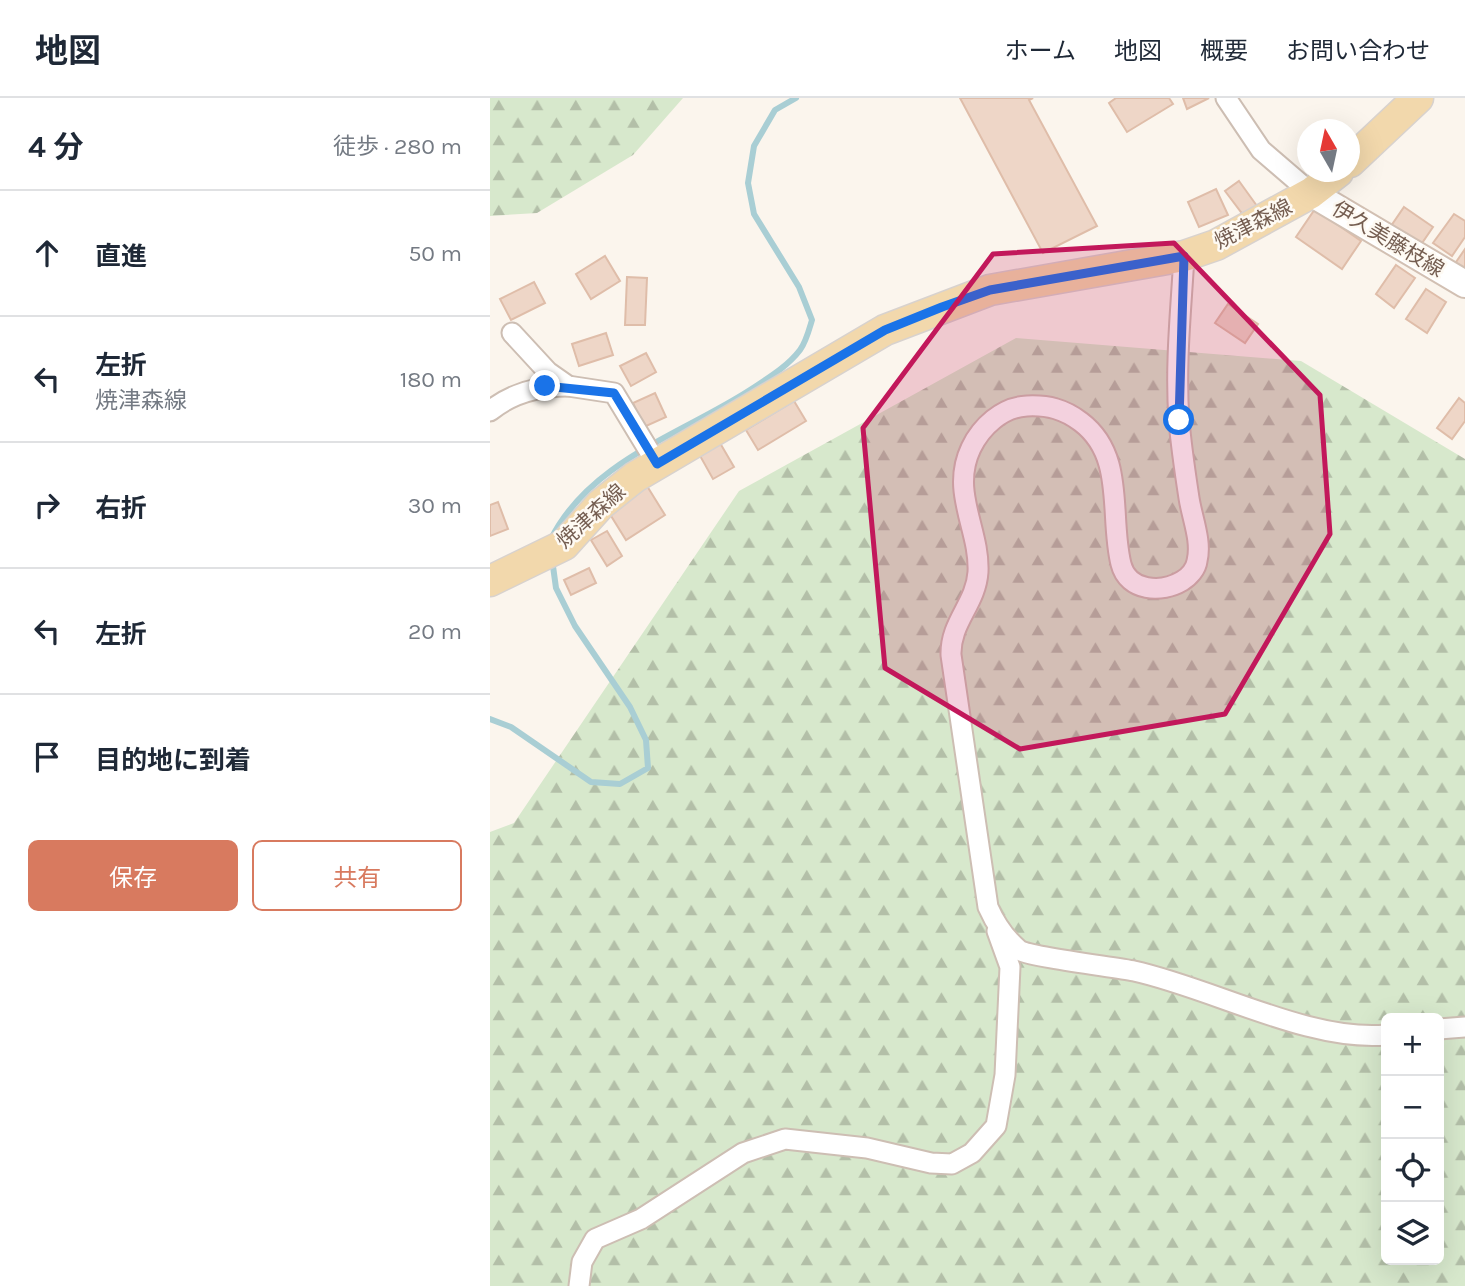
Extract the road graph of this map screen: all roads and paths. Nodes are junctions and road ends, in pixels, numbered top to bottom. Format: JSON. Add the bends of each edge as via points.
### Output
{"nodes":[{"id":1,"x":1226,"y":98,"type":"edge"},
{"id":2,"x":1418,"y":98,"type":"edge"},
{"id":3,"x":1360,"y":152,"type":"edge"},
{"id":4,"x":1325,"y":182,"type":"edge"},
{"id":5,"x":1311,"y":193,"type":"junction"},
{"id":6,"x":1184,"y":256,"type":"junction"},
{"id":7,"x":1465,"y":284,"type":"edge"},
{"id":8,"x":512,"y":333,"type":"dead end"},
{"id":9,"x":568,"y":386,"type":"junction"},
{"id":10,"x":490,"y":411,"type":"edge"},
{"id":11,"x":657,"y":464,"type":"junction"},
{"id":12,"x":490,"y":581,"type":"edge"},
{"id":13,"x":995,"y":923,"type":"junction"},
{"id":14,"x":1465,"y":1027,"type":"edge"},
{"id":15,"x":1444,"y":1029,"type":"edge"},
{"id":16,"x":1381,"y":1035,"type":"edge"},
{"id":17,"x":579,"y":1286,"type":"edge"}],
"edges":[{"from":1,"to":5,"type":"street","via":[[1261,150]]},
{"from":2,"to":3,"type":"main road"},
{"from":4,"to":5,"type":"main road","name":"焼津森線"},
{"from":5,"to":6,"type":"main road","name":"焼津森線","via":[[1253,228]]},
{"from":5,"to":7,"type":"main road","name":"伊久美藤枝線"},
{"from":6,"to":11,"type":"main road","name":"焼津森線","via":[[990,290],[942,307],[885,330]]},
{"from":6,"to":13,"type":"street","via":[[1179,420],[1198,562],[1189,577],[1173,586],[1150,589],[1134,583],[1122,566],[1113,479],[1105,451],[1093,431],[1070,414],[1045,405],[1019,406],[995,418],[977,436],[967,457],[962,482],[978,574],[973,596],[951,637],[951,655],[988,908]]},
{"from":8,"to":9,"type":"street","via":[[548,372]]},
{"from":9,"to":10,"type":"street","via":[[545,386]]},
{"from":9,"to":11,"type":"street","via":[[614,393]]},
{"from":11,"to":12,"type":"main road","name":"焼津森線","via":[[601,504],[564,545]]},
{"from":13,"to":16,"type":"street","via":[[1021,951],[1135,971],[1310,1027]]},
{"from":13,"to":17,"type":"street","via":[[1010,967],[1005,1075],[996,1126],[972,1153],[952,1164],[931,1163],[867,1148],[785,1139],[743,1153],[641,1219],[595,1239],[582,1262]]},
{"from":14,"to":15,"type":"street"}]}
